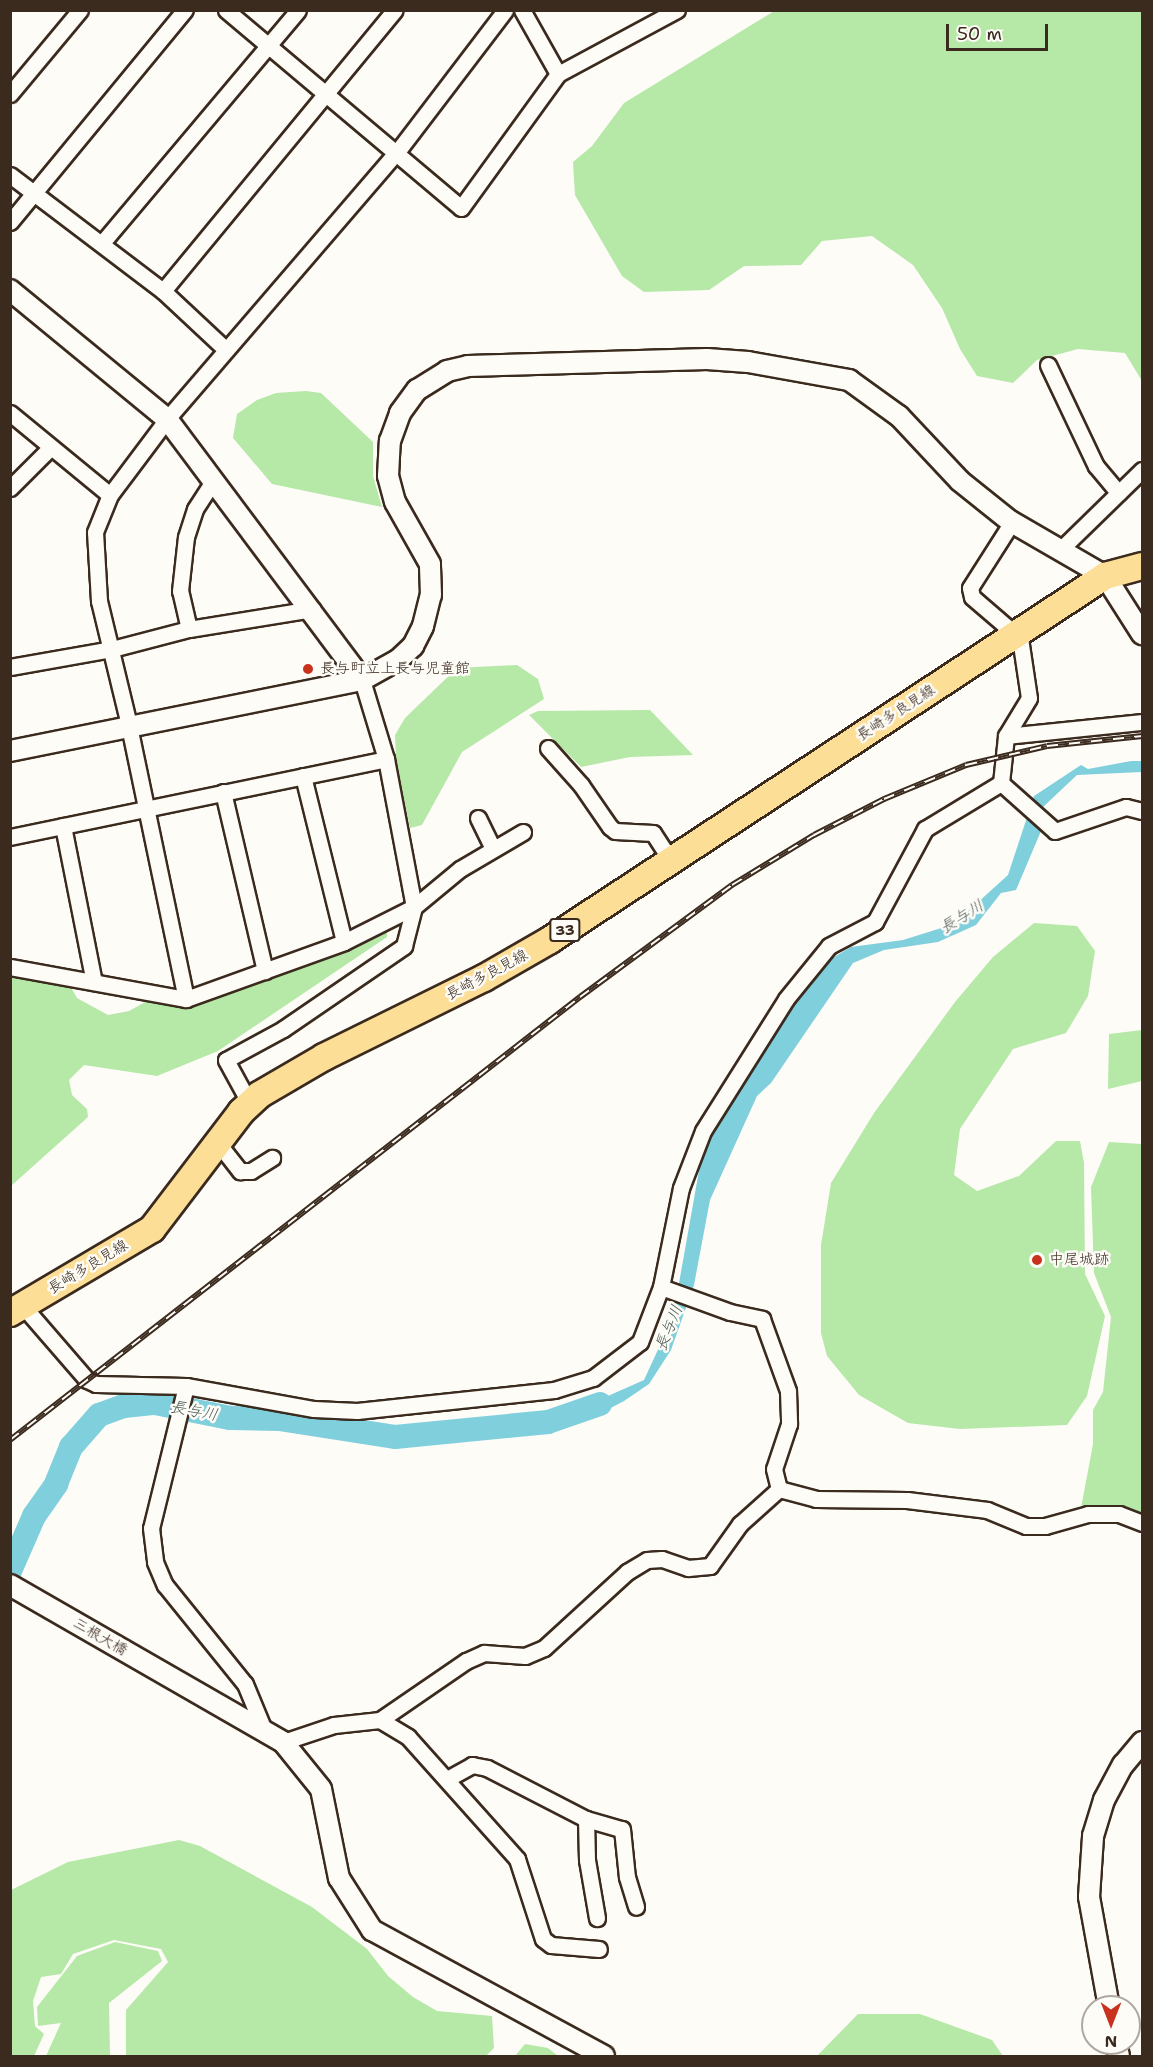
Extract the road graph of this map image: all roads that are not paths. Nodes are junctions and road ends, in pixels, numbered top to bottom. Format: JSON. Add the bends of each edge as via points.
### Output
{"nodes":[{"id":1,"x":80,"y":10,"type":"edge"},
{"id":2,"x":185,"y":10,"type":"edge"},
{"id":3,"x":226,"y":10,"type":"edge"},
{"id":4,"x":298,"y":10,"type":"edge"},
{"id":5,"x":395,"y":10,"type":"edge"},
{"id":6,"x":505,"y":10,"type":"edge"},
{"id":7,"x":522,"y":10,"type":"edge"},
{"id":8,"x":677,"y":10,"type":"edge"},
{"id":9,"x":270,"y":44,"type":"junction"},
{"id":10,"x":558,"y":74,"type":"junction"},
{"id":11,"x":10,"y":94,"type":"edge"},
{"id":12,"x":324,"y":95,"type":"junction"},
{"id":13,"x":398,"y":152,"type":"junction"},
{"id":14,"x":10,"y":175,"type":"edge"},
{"id":15,"x":32,"y":193,"type":"junction"},
{"id":16,"x":10,"y":222,"type":"edge"},
{"id":17,"x":102,"y":243,"type":"junction"},
{"id":18,"x":10,"y":290,"type":"edge"},
{"id":19,"x":163,"y":291,"type":"junction"},
{"id":20,"x":225,"y":348,"type":"junction"},
{"id":21,"x":1048,"y":364,"type":"dead end"},
{"id":22,"x":10,"y":413,"type":"edge"},
{"id":23,"x":167,"y":419,"type":"junction"},
{"id":24,"x":50,"y":448,"type":"junction"},
{"id":25,"x":1143,"y":470,"type":"edge"},
{"id":26,"x":213,"y":481,"type":"junction"},
{"id":27,"x":10,"y":488,"type":"edge"},
{"id":28,"x":1119,"y":493,"type":"junction"},
{"id":29,"x":110,"y":495,"type":"junction"},
{"id":30,"x":1012,"y":522,"type":"junction"},
{"id":31,"x":1061,"y":549,"type":"junction"},
{"id":32,"x":1143,"y":566,"type":"edge"},
{"id":33,"x":1105,"y":576,"type":"junction"},
{"id":34,"x":312,"y":609,"type":"junction"},
{"id":35,"x":189,"y":629,"type":"junction"},
{"id":36,"x":1017,"y":633,"type":"junction"},
{"id":37,"x":1143,"y":634,"type":"edge"},
{"id":38,"x":112,"y":649,"type":"junction"},
{"id":39,"x":10,"y":667,"type":"edge"},
{"id":40,"x":362,"y":680,"type":"junction"},
{"id":41,"x":1143,"y":722,"type":"edge"},
{"id":42,"x":129,"y":725,"type":"junction"},
{"id":43,"x":1006,"y":736,"type":"junction"},
{"id":44,"x":548,"y":748,"type":"dead end"},
{"id":45,"x":10,"y":751,"type":"edge"},
{"id":46,"x":386,"y":759,"type":"junction"},
{"id":47,"x":303,"y":776,"type":"junction"},
{"id":48,"x":1000,"y":783,"type":"junction"},
{"id":49,"x":223,"y":792,"type":"junction"},
{"id":50,"x":146,"y":808,"type":"junction"},
{"id":51,"x":1143,"y":811,"type":"edge"},
{"id":52,"x":478,"y":818,"type":"dead end"},
{"id":53,"x":63,"y":826,"type":"junction"},
{"id":54,"x":523,"y":832,"type":"dead end"},
{"id":55,"x":10,"y":837,"type":"edge"},
{"id":56,"x":494,"y":849,"type":"junction"},
{"id":57,"x":671,"y":861,"type":"junction"},
{"id":58,"x":414,"y":906,"type":"junction"},
{"id":59,"x":344,"y":942,"type":"junction"},
{"id":60,"x":10,"y":967,"type":"edge"},
{"id":61,"x":265,"y":971,"type":"junction"},
{"id":62,"x":94,"y":982,"type":"junction"},
{"id":63,"x":186,"y":999,"type":"junction"},
{"id":64,"x":250,"y":1104,"type":"junction"},
{"id":65,"x":218,"y":1143,"type":"junction"},
{"id":66,"x":272,"y":1158,"type":"dead end"},
{"id":67,"x":663,"y":1287,"type":"junction"},
{"id":68,"x":17,"y":1309,"type":"edge"},
{"id":69,"x":185,"y":1390,"type":"junction"},
{"id":70,"x":779,"y":1489,"type":"junction"},
{"id":71,"x":1143,"y":1523,"type":"edge"},
{"id":72,"x":10,"y":1586,"type":"edge"},
{"id":73,"x":380,"y":1720,"type":"junction"},
{"id":74,"x":264,"y":1730,"type":"junction"},
{"id":75,"x":284,"y":1742,"type":"junction"},
{"id":76,"x":1143,"y":1742,"type":"edge"},
{"id":77,"x":447,"y":1779,"type":"junction"},
{"id":78,"x":586,"y":1819,"type":"junction"},
{"id":79,"x":636,"y":1907,"type":"dead end"},
{"id":80,"x":597,"y":1918,"type":"dead end"},
{"id":81,"x":599,"y":1949,"type":"dead end"},
{"id":82,"x":1107,"y":1995,"type":"edge"},
{"id":83,"x":604,"y":2056,"type":"edge"}],
"edges":[{"from":1,"to":11,"type":"street"},
{"from":2,"to":15,"type":"street"},
{"from":3,"to":9,"type":"street"},
{"from":4,"to":9,"type":"street"},
{"from":5,"to":12,"type":"street"},
{"from":6,"to":13,"type":"street"},
{"from":7,"to":10,"type":"street"},
{"from":8,"to":10,"type":"street"},
{"from":9,"to":12,"type":"street"},
{"from":9,"to":17,"type":"street"},
{"from":10,"to":13,"type":"street","via":[[461,208]]},
{"from":12,"to":13,"type":"street"},
{"from":12,"to":19,"type":"street"},
{"from":13,"to":20,"type":"street"},
{"from":14,"to":15,"type":"street"},
{"from":15,"to":16,"type":"street"},
{"from":15,"to":17,"type":"street"},
{"from":17,"to":19,"type":"street"},
{"from":18,"to":23,"type":"street"},
{"from":19,"to":20,"type":"street"},
{"from":20,"to":23,"type":"street"},
{"from":21,"to":28,"type":"street","via":[[1096,466]]},
{"from":22,"to":24,"type":"street"},
{"from":23,"to":26,"type":"street"},
{"from":23,"to":29,"type":"street"},
{"from":24,"to":27,"type":"street"},
{"from":24,"to":29,"type":"street"},
{"from":25,"to":28,"type":"street"},
{"from":26,"to":34,"type":"street"},
{"from":26,"to":35,"type":"street","via":[[195,509],[186,537],[180,591]]},
{"from":28,"to":31,"type":"street"},
{"from":29,"to":38,"type":"street","via":[[95,532],[95,572]]},
{"from":30,"to":31,"type":"street"},
{"from":30,"to":36,"type":"street","via":[[970,588],[972,597]]},
{"from":30,"to":40,"type":"street","via":[[960,481],[899,416],[849,380],[748,362],[707,359],[468,366],[447,371],[417,390],[400,413],[390,441],[388,476],[395,502],[430,564],[429,609],[413,646],[398,660]]},
{"from":31,"to":33,"type":"street"},
{"from":32,"to":33,"type":"main road","name":"長崎多良見線","number":"33"},
{"from":33,"to":36,"type":"main road","name":"長崎多良見線","number":"33"},
{"from":33,"to":37,"type":"street"},
{"from":34,"to":35,"type":"street"},
{"from":34,"to":40,"type":"street"},
{"from":35,"to":38,"type":"street"},
{"from":36,"to":43,"type":"street","via":[[1029,698]]},
{"from":36,"to":57,"type":"main road","name":"長崎多良見線","number":"33"},
{"from":38,"to":39,"type":"street"},
{"from":38,"to":42,"type":"street"},
{"from":40,"to":42,"type":"street"},
{"from":40,"to":46,"type":"street"},
{"from":41,"to":43,"type":"street"},
{"from":42,"to":45,"type":"street"},
{"from":42,"to":50,"type":"street"},
{"from":43,"to":48,"type":"street"},
{"from":44,"to":57,"type":"street","via":[[581,785],[610,827],[615,831],[653,833]]},
{"from":46,"to":47,"type":"street"},
{"from":46,"to":58,"type":"street"},
{"from":47,"to":49,"type":"street"},
{"from":47,"to":59,"type":"street"},
{"from":48,"to":51,"type":"street","via":[[1055,831],[1126,807]]},
{"from":48,"to":67,"type":"street","via":[[925,829],[875,922],[829,946],[786,999],[703,1131],[681,1188]]},
{"from":49,"to":50,"type":"street"},
{"from":49,"to":61,"type":"street"},
{"from":50,"to":53,"type":"street"},
{"from":50,"to":63,"type":"street"},
{"from":52,"to":56,"type":"street"},
{"from":53,"to":55,"type":"street"},
{"from":53,"to":62,"type":"street"},
{"from":54,"to":56,"type":"street"},
{"from":56,"to":58,"type":"street","via":[[459,869]]},
{"from":57,"to":64,"type":"main road","name":"長崎多良見線","number":"33","via":[[522,957],[324,1057]]},
{"from":58,"to":59,"type":"street"},
{"from":58,"to":64,"type":"street","via":[[404,946],[282,1029],[226,1060]]},
{"from":59,"to":61,"type":"street"},
{"from":60,"to":62,"type":"street"},
{"from":61,"to":63,"type":"street"},
{"from":62,"to":63,"type":"street"},
{"from":64,"to":65,"type":"main road","name":"長崎多良見線","number":"33"},
{"from":65,"to":66,"type":"street","via":[[240,1171],[251,1171]]},
{"from":65,"to":68,"type":"main road","name":"長崎多良見線","number":"33","via":[[152,1229]]},
{"from":67,"to":69,"type":"street","via":[[640,1342],[592,1378],[554,1390],[357,1411],[314,1409]]},
{"from":67,"to":70,"type":"street","via":[[730,1312],[762,1319],[788,1391],[789,1424],[774,1469]]},
{"from":68,"to":69,"type":"street","via":[[87,1380],[114,1386]]},
{"from":69,"to":74,"type":"street","via":[[151,1528],[155,1562],[165,1585],[246,1684]]},
{"from":70,"to":71,"type":"street","via":[[816,1499],[907,1500],[987,1510],[1026,1527],[1045,1527],[1088,1514],[1119,1514]]},
{"from":70,"to":73,"type":"street","via":[[740,1524],[710,1566],[688,1568],[662,1559],[647,1560],[627,1572],[544,1648],[525,1656],[484,1653]]},
{"from":72,"to":74,"type":"street","name":"三根大橋"},
{"from":73,"to":75,"type":"street","via":[[334,1725]]},
{"from":73,"to":77,"type":"street","via":[[408,1737]]},
{"from":74,"to":75,"type":"street","name":"三根大橋"},
{"from":75,"to":83,"type":"street","via":[[321,1790],[339,1878],[372,1930]]},
{"from":76,"to":82,"type":"street","via":[[1123,1765],[1104,1800],[1093,1836],[1089,1897]]},
{"from":77,"to":78,"type":"street","via":[[472,1766],[487,1768]]},
{"from":77,"to":81,"type":"street","via":[[517,1859],[543,1939],[551,1945]]},
{"from":78,"to":79,"type":"street","via":[[622,1829],[627,1877]]},
{"from":78,"to":80,"type":"street","via":[[587,1860]]}]}
